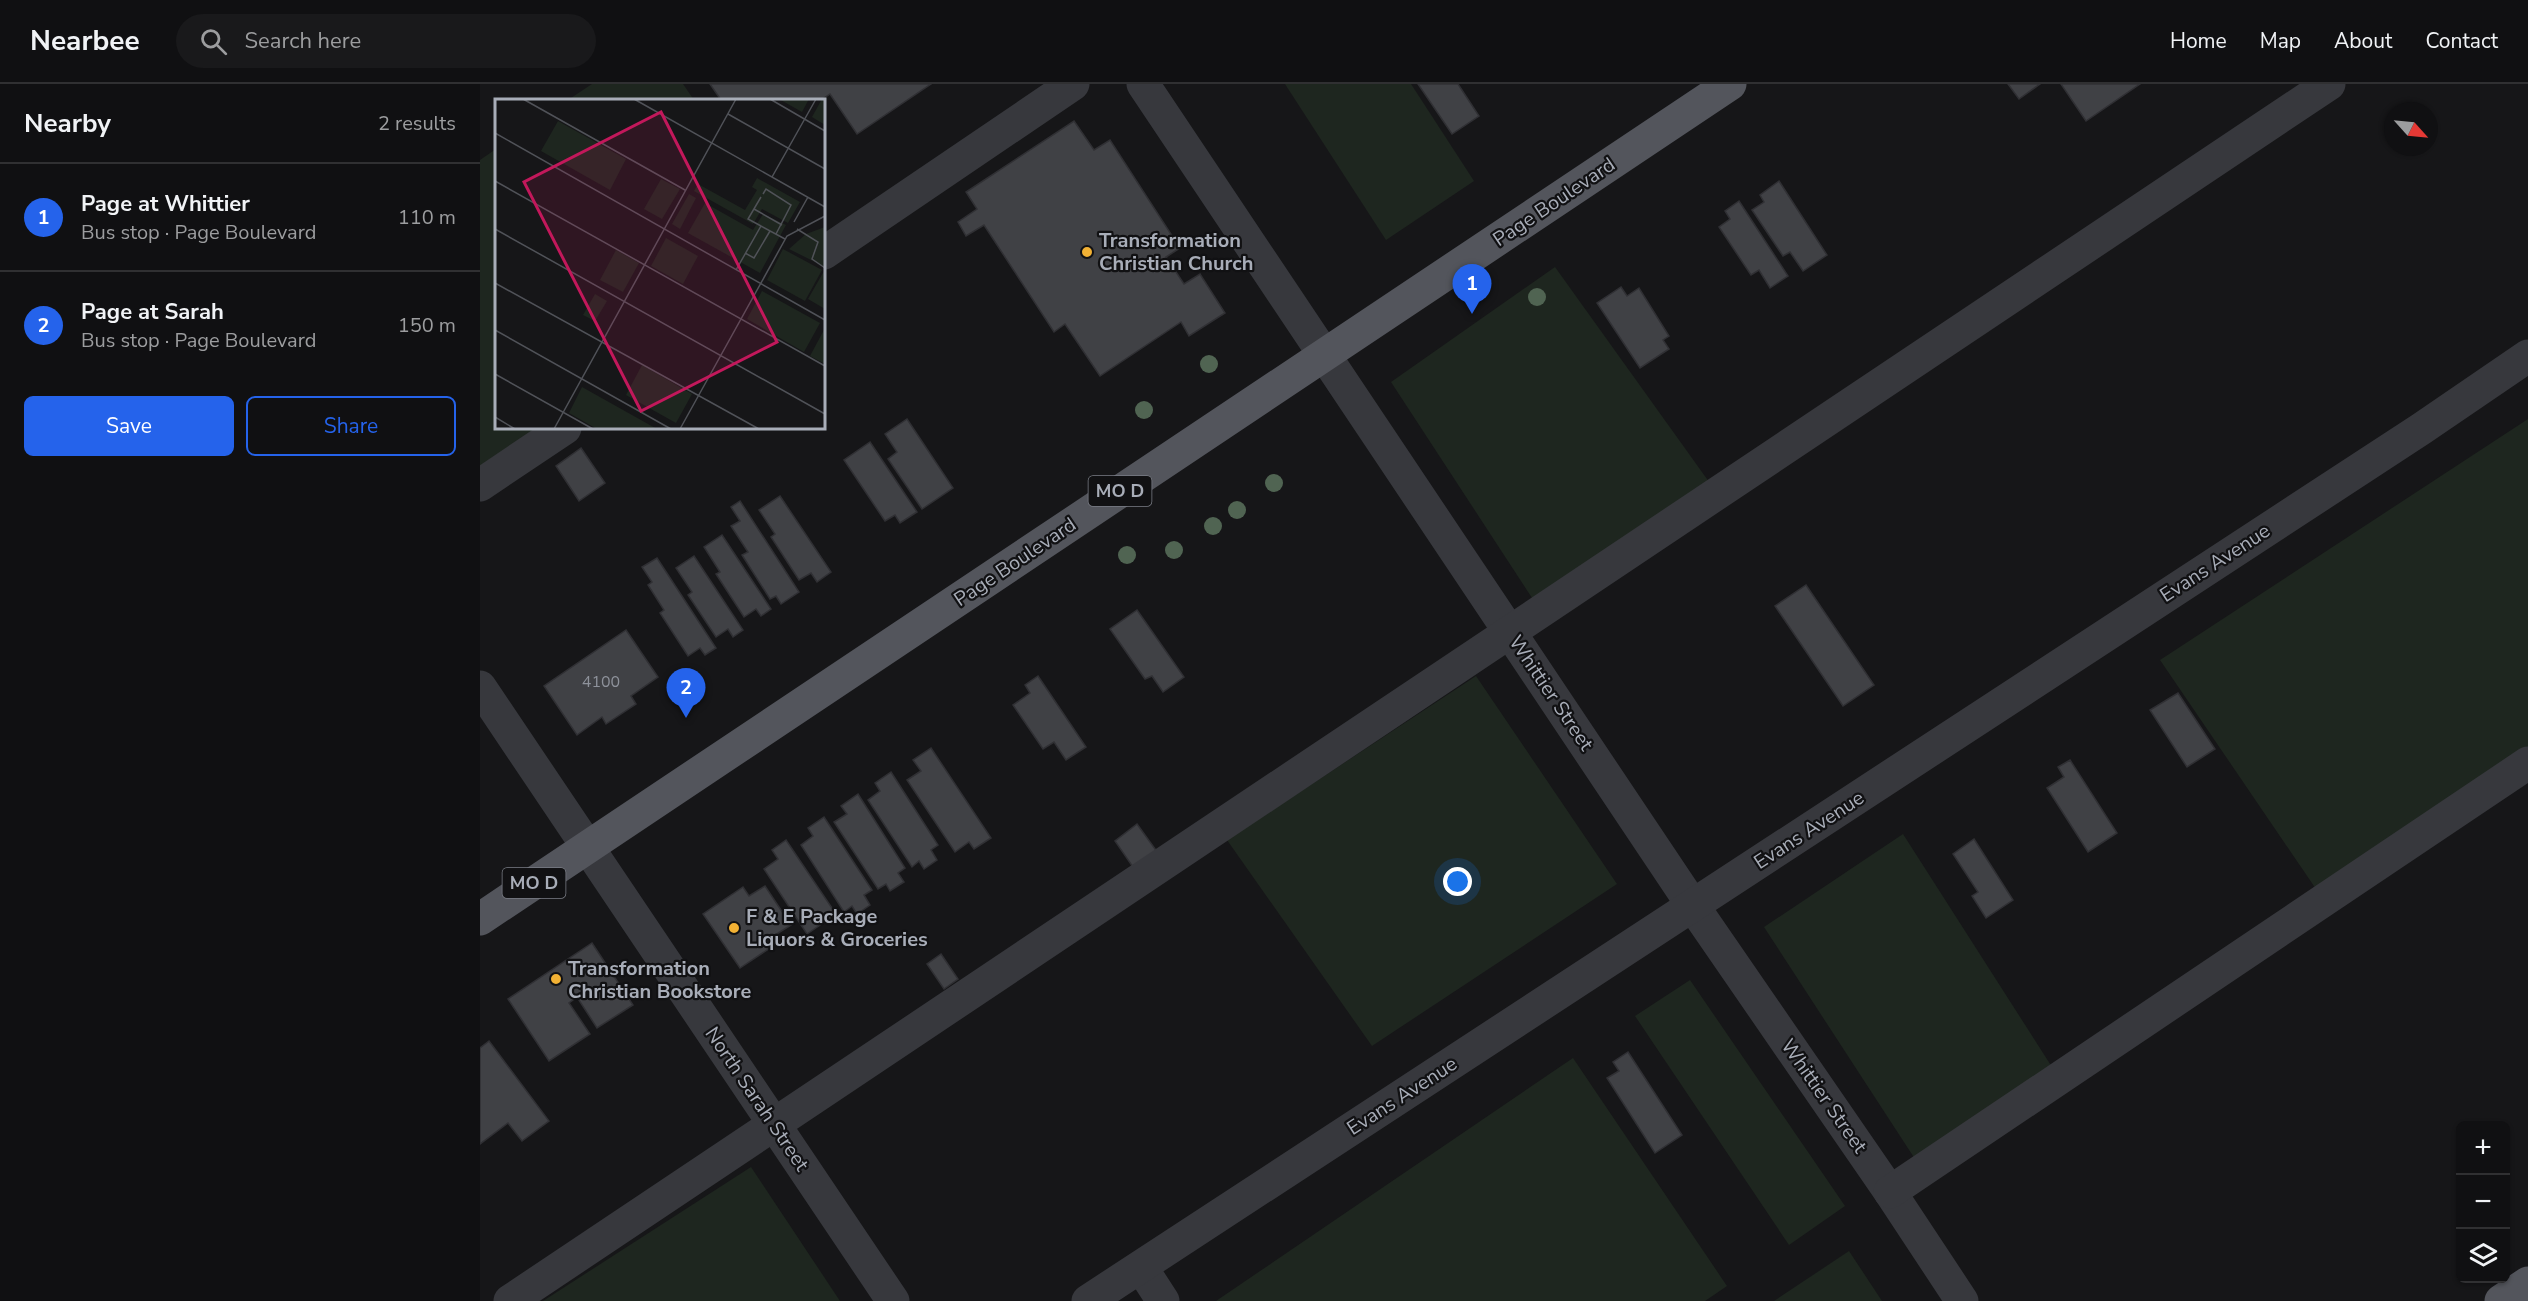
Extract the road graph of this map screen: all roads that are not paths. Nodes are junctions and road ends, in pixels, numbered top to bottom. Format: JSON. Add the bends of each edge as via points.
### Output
{"nodes":[{"id":1,"x":1073,"y":84,"type":"edge"},
{"id":2,"x":1143,"y":84,"type":"edge"},
{"id":3,"x":1730,"y":84,"type":"edge"},
{"id":4,"x":2329,"y":84,"type":"edge"},
{"id":5,"x":825,"y":252,"type":"edge"},
{"id":6,"x":1325,"y":354,"type":"junction"},
{"id":7,"x":2528,"y":356,"type":"edge"},
{"id":8,"x":564,"y":429,"type":"edge"},
{"id":9,"x":480,"y":485,"type":"edge"},
{"id":10,"x":1510,"y":632,"type":"junction"},
{"id":11,"x":480,"y":687,"type":"edge"},
{"id":12,"x":2528,"y":763,"type":"edge"},
{"id":13,"x":588,"y":847,"type":"junction"},
{"id":14,"x":1693,"y":906,"type":"junction"},
{"id":15,"x":480,"y":919,"type":"edge"},
{"id":16,"x":774,"y":1124,"type":"junction"},
{"id":17,"x":1890,"y":1192,"type":"junction"},
{"id":18,"x":1142,"y":1267,"type":"junction"},
{"id":19,"x":2528,"y":1283,"type":"edge"},
{"id":20,"x":510,"y":1301,"type":"edge"},
{"id":21,"x":892,"y":1301,"type":"edge"},
{"id":22,"x":1088,"y":1301,"type":"edge"},
{"id":23,"x":1163,"y":1301,"type":"edge"},
{"id":24,"x":1962,"y":1301,"type":"edge"},
{"id":25,"x":2501,"y":1301,"type":"edge"}],
"edges":[{"from":1,"to":5,"type":"street"},
{"from":2,"to":6,"type":"street","name":"Whittier Street"},
{"from":3,"to":6,"type":"main road","name":"Page Boulevard","number":"MO D"},
{"from":4,"to":10,"type":"street"},
{"from":6,"to":10,"type":"street","name":"Whittier Street"},
{"from":6,"to":13,"type":"main road","name":"Page Boulevard","number":"MO D"},
{"from":7,"to":14,"type":"street","name":"Evans Avenue"},
{"from":8,"to":9,"type":"street"},
{"from":10,"to":14,"type":"street","name":"Whittier Street"},
{"from":10,"to":16,"type":"street"},
{"from":11,"to":13,"type":"street","name":"North Sarah Street"},
{"from":12,"to":17,"type":"street"},
{"from":13,"to":15,"type":"main road","name":"Page Boulevard","number":"MO D"},
{"from":13,"to":16,"type":"street","name":"North Sarah Street"},
{"from":14,"to":17,"type":"street","name":"Whittier Street"},
{"from":14,"to":18,"type":"street","name":"Evans Avenue"},
{"from":16,"to":20,"type":"street"},
{"from":16,"to":21,"type":"street","name":"North Sarah Street"},
{"from":17,"to":24,"type":"street","name":"Whittier Street"},
{"from":18,"to":22,"type":"street","name":"Evans Avenue"},
{"from":18,"to":23,"type":"street"},
{"from":19,"to":25,"type":"main road"}]}
